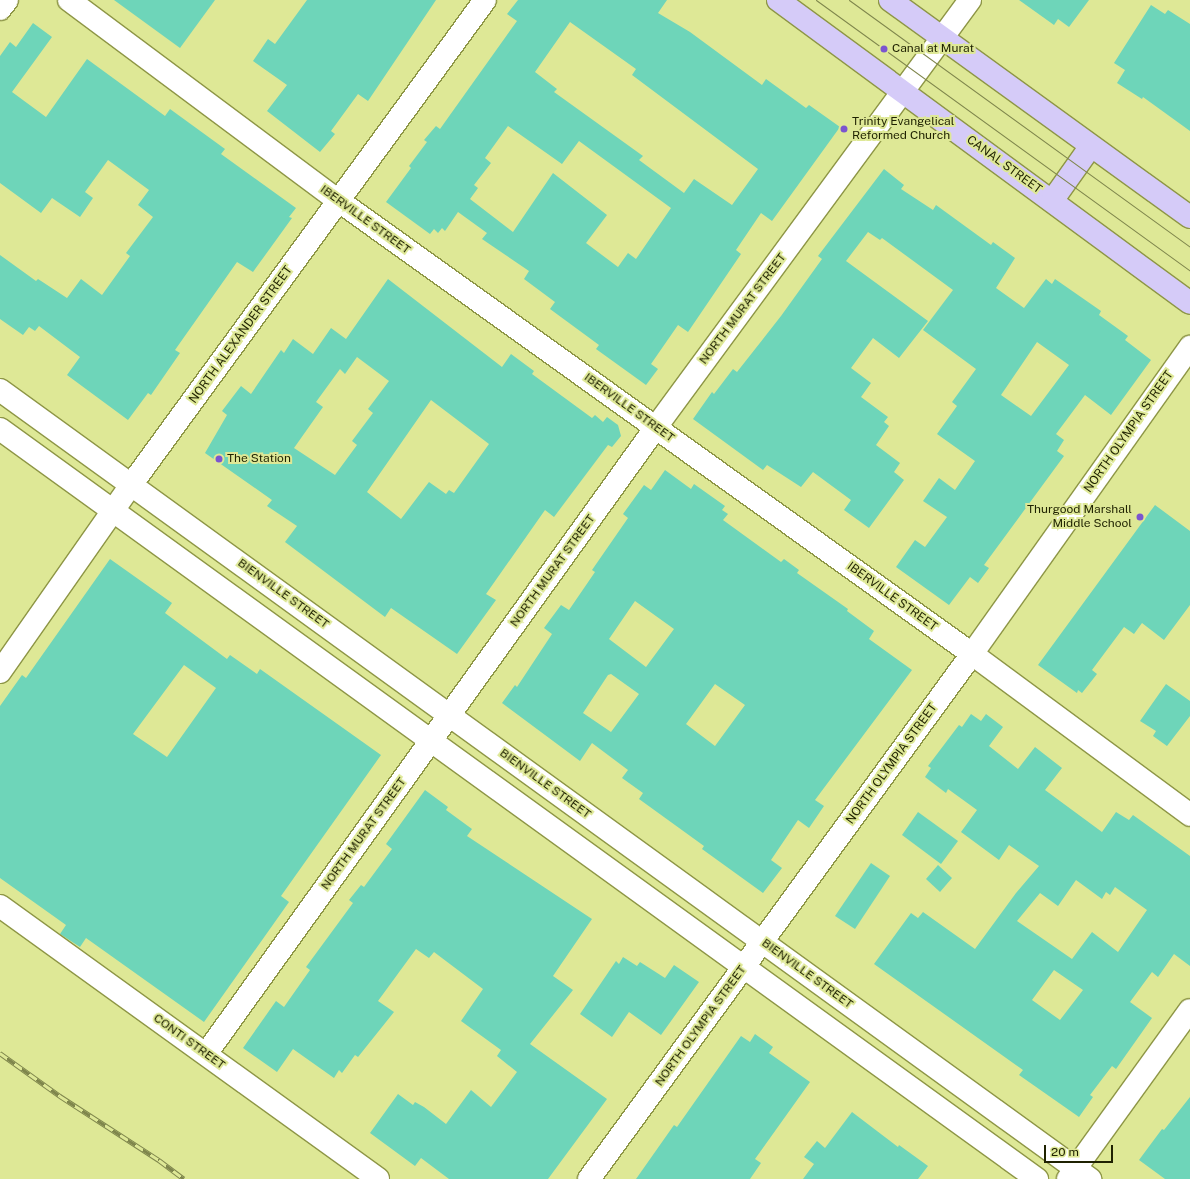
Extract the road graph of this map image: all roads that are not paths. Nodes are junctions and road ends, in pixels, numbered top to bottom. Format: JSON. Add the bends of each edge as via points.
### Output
{"nodes":[{"id":1,"x":7,"y":0,"type":"edge"},
{"id":2,"x":69,"y":0,"type":"edge"},
{"id":3,"x":485,"y":0,"type":"edge"},
{"id":4,"x":778,"y":0,"type":"edge"},
{"id":5,"x":890,"y":0,"type":"edge"},
{"id":6,"x":970,"y":0,"type":"edge"},
{"id":7,"x":0,"y":9,"type":"edge"},
{"id":8,"x":943,"y":40,"type":"junction"},
{"id":9,"x":905,"y":92,"type":"junction"},
{"id":10,"x":1091,"y":146,"type":"junction"},
{"id":11,"x":339,"y":201,"type":"junction"},
{"id":12,"x":1052,"y":201,"type":"junction"},
{"id":13,"x":1190,"y":217,"type":"edge"},
{"id":14,"x":1190,"y":303,"type":"edge"},
{"id":15,"x":1190,"y":346,"type":"edge"},
{"id":16,"x":0,"y":390,"type":"edge"},
{"id":17,"x":656,"y":427,"type":"junction"},
{"id":18,"x":0,"y":430,"type":"edge"},
{"id":19,"x":131,"y":484,"type":"junction"},
{"id":20,"x":112,"y":511,"type":"junction"},
{"id":21,"x":972,"y":654,"type":"junction"},
{"id":22,"x":0,"y":672,"type":"edge"},
{"id":23,"x":449,"y":715,"type":"junction"},
{"id":24,"x":431,"y":741,"type":"junction"},
{"id":25,"x":1190,"y":815,"type":"edge"},
{"id":26,"x":0,"y":906,"type":"edge"},
{"id":27,"x":762,"y":942,"type":"junction"},
{"id":28,"x":744,"y":967,"type":"junction"},
{"id":29,"x":1190,"y":1010,"type":"edge"},
{"id":30,"x":206,"y":1054,"type":"junction"},
{"id":31,"x":1078,"y":1176,"type":"edge"},
{"id":32,"x":378,"y":1179,"type":"edge"},
{"id":33,"x":589,"y":1179,"type":"edge"},
{"id":34,"x":1037,"y":1179,"type":"edge"}],
"edges":[{"from":1,"to":7,"type":"street"},
{"from":2,"to":11,"type":"street","name":"IBERVILLE STREET"},
{"from":3,"to":11,"type":"street","name":"NORTH ALEXANDER STREET"},
{"from":4,"to":9,"type":"main road","name":"CANAL STREET"},
{"from":5,"to":8,"type":"main road"},
{"from":6,"to":8,"type":"street","name":"NORTH MURAT STREET"},
{"from":8,"to":9,"type":"street","name":"NORTH MURAT STREET"},
{"from":8,"to":10,"type":"main road"},
{"from":9,"to":12,"type":"main road","name":"CANAL STREET"},
{"from":9,"to":17,"type":"street","name":"NORTH MURAT STREET"},
{"from":10,"to":12,"type":"main road"},
{"from":10,"to":13,"type":"main road"},
{"from":11,"to":17,"type":"street","name":"IBERVILLE STREET"},
{"from":11,"to":19,"type":"street","name":"NORTH ALEXANDER STREET"},
{"from":12,"to":14,"type":"main road","name":"CANAL STREET"},
{"from":15,"to":21,"type":"street","name":"NORTH OLYMPIA STREET"},
{"from":16,"to":19,"type":"street","name":"BIENVILLE STREET"},
{"from":17,"to":21,"type":"street","name":"IBERVILLE STREET"},
{"from":17,"to":23,"type":"street","name":"NORTH MURAT STREET"},
{"from":18,"to":20,"type":"street"},
{"from":19,"to":20,"type":"street","name":"NORTH ALEXANDER STREET"},
{"from":19,"to":23,"type":"street","name":"BIENVILLE STREET"},
{"from":20,"to":22,"type":"street","name":"NORTH ALEXANDER STREET"},
{"from":20,"to":24,"type":"street"},
{"from":21,"to":25,"type":"street","name":"IBERVILLE STREET"},
{"from":21,"to":27,"type":"street","name":"NORTH OLYMPIA STREET"},
{"from":23,"to":24,"type":"street","name":"NORTH MURAT STREET"},
{"from":23,"to":27,"type":"street","name":"BIENVILLE STREET"},
{"from":24,"to":28,"type":"street"},
{"from":24,"to":30,"type":"street","name":"NORTH MURAT STREET"},
{"from":26,"to":30,"type":"street","name":"CONTI STREET"},
{"from":27,"to":28,"type":"street","name":"NORTH OLYMPIA STREET"},
{"from":27,"to":31,"type":"street","name":"BIENVILLE STREET"},
{"from":28,"to":33,"type":"street","name":"NORTH OLYMPIA STREET"},
{"from":28,"to":34,"type":"street"},
{"from":29,"to":31,"type":"street"},
{"from":30,"to":32,"type":"street","name":"CONTI STREET"}]}
